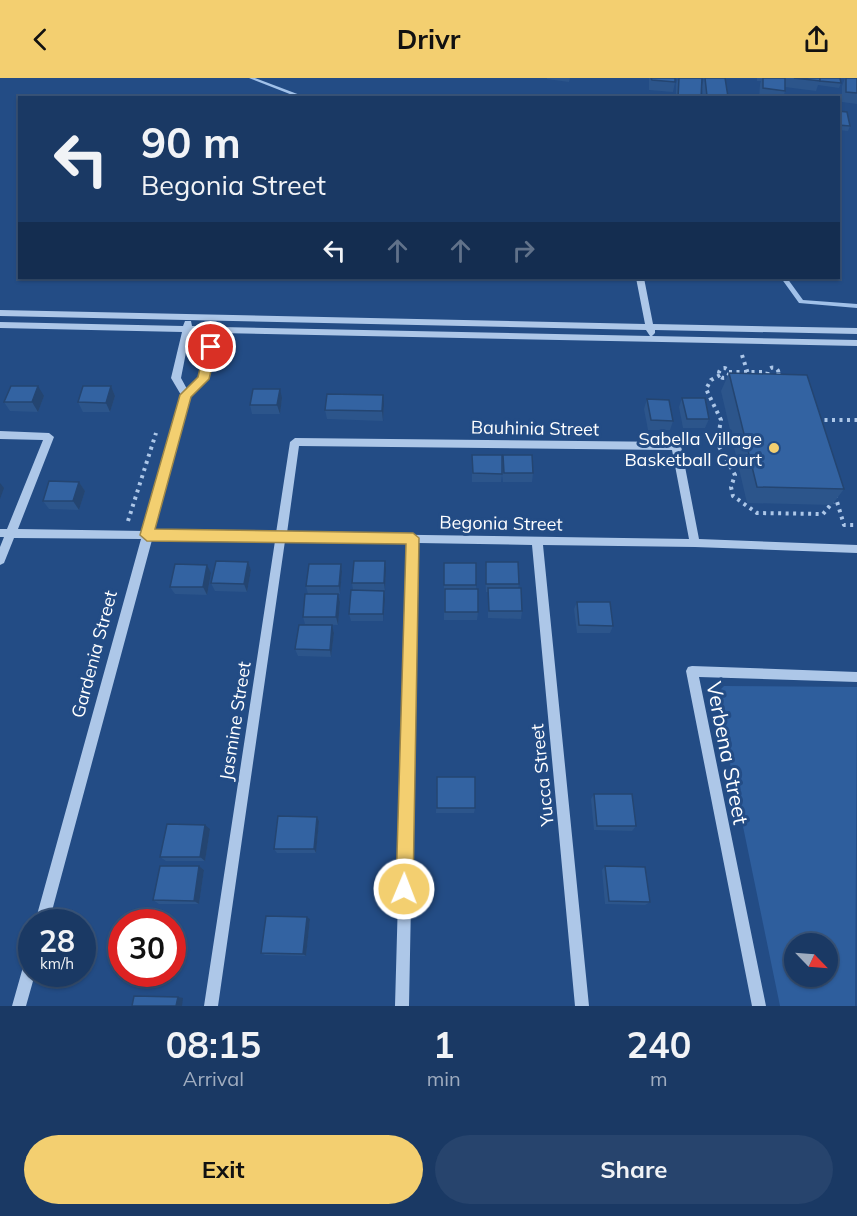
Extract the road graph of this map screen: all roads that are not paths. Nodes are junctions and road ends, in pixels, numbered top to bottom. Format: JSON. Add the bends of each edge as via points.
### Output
{"nodes":[{"id":1,"x":640,"y":279,"type":"edge"},
{"id":2,"x":0,"y":313,"type":"edge"},
{"id":3,"x":189,"y":317,"type":"junction"},
{"id":4,"x":218,"y":318,"type":"junction"},
{"id":5,"x":0,"y":326,"type":"edge"},
{"id":6,"x":650,"y":327,"type":"junction"},
{"id":7,"x":186,"y":329,"type":"junction"},
{"id":8,"x":215,"y":330,"type":"junction"},
{"id":9,"x":857,"y":331,"type":"edge"},
{"id":10,"x":653,"y":339,"type":"junction"},
{"id":11,"x":857,"y":343,"type":"edge"},
{"id":12,"x":186,"y":395,"type":"junction"},
{"id":13,"x":0,"y":435,"type":"edge"},
{"id":14,"x":295,"y":442,"type":"joint"},
{"id":15,"x":5,"y":533,"type":"edge"},
{"id":16,"x":147,"y":535,"type":"junction"},
{"id":17,"x":281,"y":537,"type":"junction"},
{"id":18,"x":413,"y":538,"type":"junction"},
{"id":19,"x":537,"y":540,"type":"junction"},
{"id":20,"x":696,"y":543,"type":"junction"},
{"id":21,"x":857,"y":549,"type":"edge"},
{"id":22,"x":0,"y":560,"type":"edge"},
{"id":23,"x":857,"y":677,"type":"edge"},
{"id":24,"x":46,"y":909,"type":"edge"},
{"id":25,"x":24,"y":987,"type":"edge"},
{"id":26,"x":19,"y":1006,"type":"edge"},
{"id":27,"x":211,"y":1006,"type":"edge"},
{"id":28,"x":402,"y":1006,"type":"edge"},
{"id":29,"x":582,"y":1006,"type":"edge"},
{"id":30,"x":759,"y":1006,"type":"edge"}],
"edges":[{"from":1,"to":6,"type":"street"},
{"from":2,"to":3,"type":"street"},
{"from":3,"to":4,"type":"street"},
{"from":3,"to":7,"type":"street"},
{"from":4,"to":6,"type":"street"},
{"from":4,"to":8,"type":"street","name":"Gardenia Street"},
{"from":5,"to":7,"type":"street"},
{"from":6,"to":9,"type":"street"},
{"from":6,"to":10,"type":"street"},
{"from":7,"to":8,"type":"street"},
{"from":7,"to":12,"type":"street","via":[[176,378]]},
{"from":8,"to":10,"type":"street"},
{"from":8,"to":12,"type":"street","name":"Gardenia Street","via":[[203,379]]},
{"from":10,"to":11,"type":"street"},
{"from":12,"to":16,"type":"street","name":"Gardenia Street"},
{"from":13,"to":15,"type":"street","via":[[49,437]]},
{"from":14,"to":17,"type":"street","name":"Jasmine Street"},
{"from":14,"to":20,"type":"street","name":"Bauhinia Street","via":[[676,446]]},
{"from":15,"to":16,"type":"street","name":"Begonia Street"},
{"from":15,"to":22,"type":"street"},
{"from":16,"to":17,"type":"street","name":"Begonia Street"},
{"from":16,"to":24,"type":"street","name":"Gardenia Street"},
{"from":17,"to":18,"type":"street","name":"Begonia Street"},
{"from":17,"to":27,"type":"street","name":"Jasmine Street"},
{"from":18,"to":19,"type":"street","name":"Begonia Street"},
{"from":18,"to":28,"type":"street"},
{"from":19,"to":20,"type":"street","name":"Begonia Street"},
{"from":19,"to":29,"type":"street","name":"Yucca Street"},
{"from":20,"to":21,"type":"street","name":"Begonia Street"},
{"from":23,"to":30,"type":"street","name":"Verbena Street","via":[[692,670]]},
{"from":25,"to":26,"type":"street"}]}
